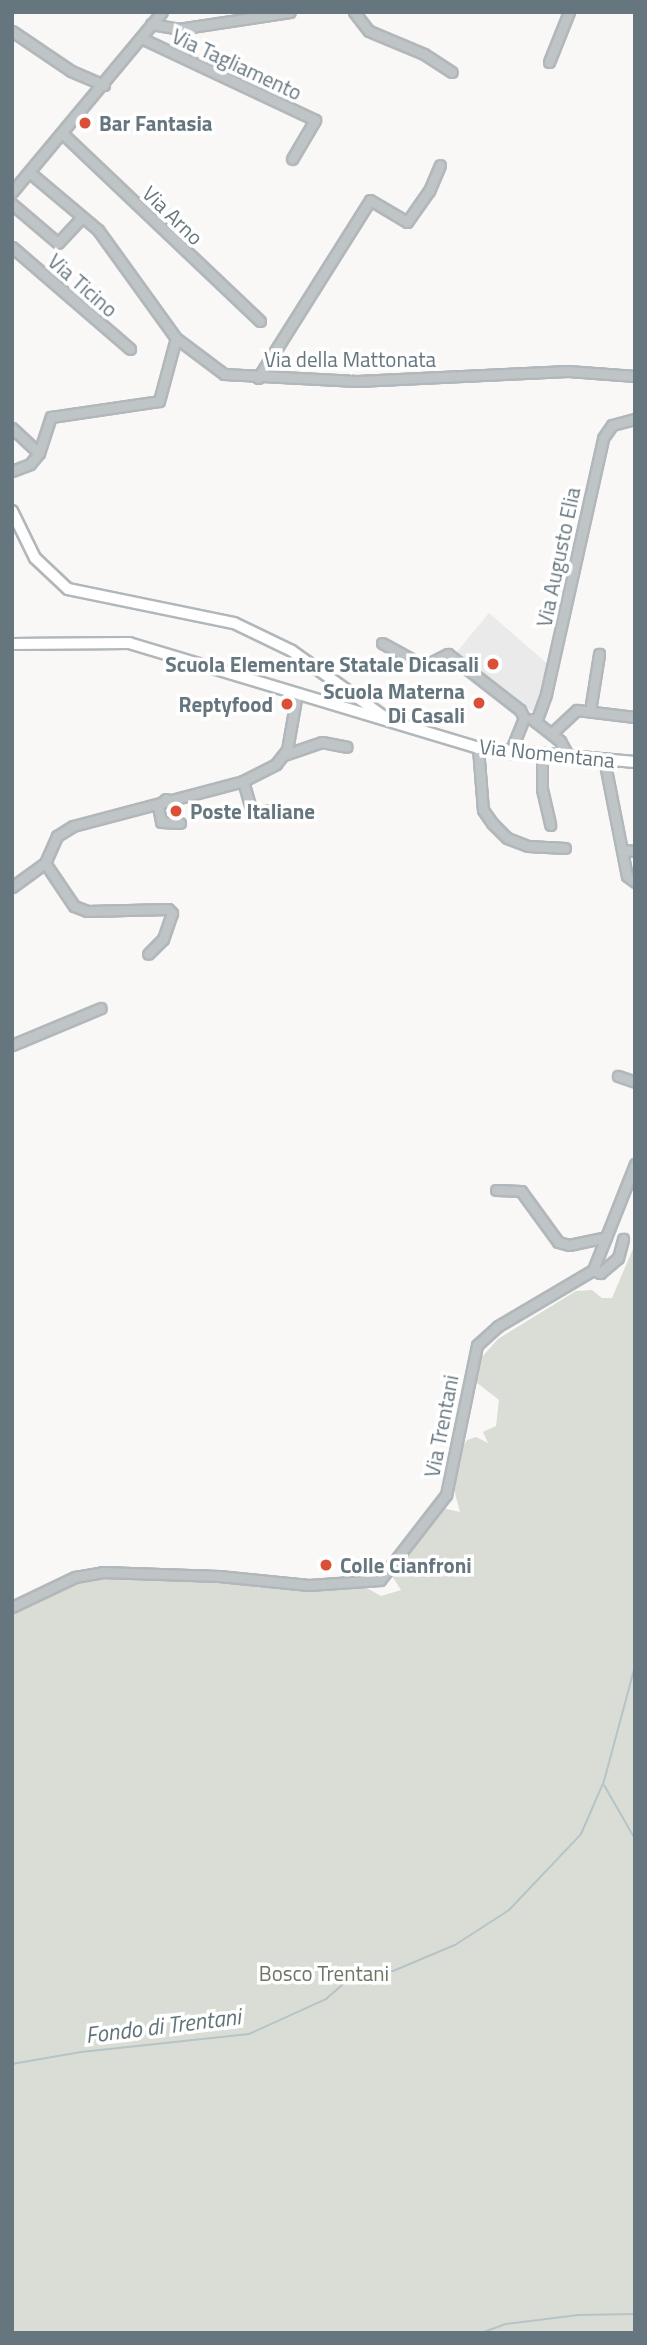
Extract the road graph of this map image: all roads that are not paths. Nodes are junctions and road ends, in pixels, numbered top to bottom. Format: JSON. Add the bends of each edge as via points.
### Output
{"nodes":[{"id":1,"x":152,"y":12,"type":"edge"},
{"id":2,"x":162,"y":12,"type":"edge"},
{"id":3,"x":290,"y":12,"type":"edge"},
{"id":4,"x":354,"y":12,"type":"edge"},
{"id":5,"x":569,"y":12,"type":"edge"},
{"id":6,"x":151,"y":24,"type":"junction"},
{"id":7,"x":12,"y":31,"type":"edge"},
{"id":8,"x":141,"y":38,"type":"junction"},
{"id":9,"x":549,"y":62,"type":"dead end"},
{"id":10,"x":452,"y":72,"type":"dead end"},
{"id":11,"x":104,"y":85,"type":"junction"},
{"id":12,"x":62,"y":133,"type":"junction"},
{"id":13,"x":292,"y":159,"type":"dead end"},
{"id":14,"x":440,"y":165,"type":"dead end"},
{"id":15,"x":29,"y":172,"type":"junction"},
{"id":16,"x":14,"y":185,"type":"edge"},
{"id":17,"x":12,"y":204,"type":"edge"},
{"id":18,"x":82,"y":216,"type":"junction"},
{"id":19,"x":12,"y":247,"type":"edge"},
{"id":20,"x":260,"y":321,"type":"dead end"},
{"id":21,"x":176,"y":338,"type":"junction"},
{"id":22,"x":130,"y":349,"type":"dead end"},
{"id":23,"x":635,"y":376,"type":"edge"},
{"id":24,"x":258,"y":378,"type":"junction"},
{"id":25,"x":635,"y":419,"type":"edge"},
{"id":26,"x":12,"y":428,"type":"edge"},
{"id":27,"x":39,"y":453,"type":"junction"},
{"id":28,"x":12,"y":471,"type":"edge"},
{"id":29,"x":12,"y":511,"type":"edge"},
{"id":30,"x":382,"y":643,"type":"dead end"},
{"id":31,"x":12,"y":644,"type":"edge"},
{"id":32,"x":599,"y":654,"type":"dead end"},
{"id":33,"x":297,"y":693,"type":"junction"},
{"id":34,"x":590,"y":711,"type":"junction"},
{"id":35,"x":524,"y":716,"type":"junction"},
{"id":36,"x":634,"y":716,"type":"edge"},
{"id":37,"x":536,"y":722,"type":"junction"},
{"id":38,"x":400,"y":726,"type":"junction"},
{"id":39,"x":552,"y":733,"type":"junction"},
{"id":40,"x":347,"y":747,"type":"dead end"},
{"id":41,"x":478,"y":748,"type":"junction"},
{"id":42,"x":510,"y":753,"type":"junction"},
{"id":43,"x":284,"y":755,"type":"junction"},
{"id":44,"x":542,"y":756,"type":"junction"},
{"id":45,"x":569,"y":757,"type":"junction"},
{"id":46,"x":604,"y":759,"type":"junction"},
{"id":47,"x":635,"y":762,"type":"edge"},
{"id":48,"x":243,"y":781,"type":"junction"},
{"id":49,"x":166,"y":799,"type":"junction"},
{"id":50,"x":276,"y":809,"type":"dead end"},
{"id":51,"x":180,"y":823,"type":"dead end"},
{"id":52,"x":550,"y":825,"type":"dead end"},
{"id":53,"x":565,"y":848,"type":"dead end"},
{"id":54,"x":624,"y":850,"type":"junction"},
{"id":55,"x":635,"y":851,"type":"edge"},
{"id":56,"x":45,"y":863,"type":"junction"},
{"id":57,"x":635,"y":882,"type":"edge"},
{"id":58,"x":12,"y":887,"type":"edge"},
{"id":59,"x":148,"y":954,"type":"dead end"},
{"id":60,"x":101,"y":1008,"type":"dead end"},
{"id":61,"x":12,"y":1045,"type":"edge"},
{"id":62,"x":618,"y":1076,"type":"dead end"},
{"id":63,"x":635,"y":1082,"type":"edge"},
{"id":64,"x":635,"y":1164,"type":"edge"},
{"id":65,"x":496,"y":1190,"type":"dead end"},
{"id":66,"x":606,"y":1237,"type":"junction"},
{"id":67,"x":623,"y":1239,"type":"dead end"},
{"id":68,"x":593,"y":1270,"type":"junction"},
{"id":69,"x":12,"y":1607,"type":"edge"}],
"edges":[{"from":1,"to":6,"type":"street"},
{"from":2,"to":6,"type":"street"},
{"from":3,"to":6,"type":"street","via":[[178,29]]},
{"from":4,"to":10,"type":"street","via":[[369,31],[424,54]]},
{"from":5,"to":9,"type":"street"},
{"from":6,"to":8,"type":"street"},
{"from":7,"to":11,"type":"street","via":[[71,71]]},
{"from":8,"to":11,"type":"street"},
{"from":8,"to":13,"type":"street","name":"Via Tagliamento","via":[[315,120]]},
{"from":11,"to":12,"type":"street"},
{"from":12,"to":15,"type":"street"},
{"from":12,"to":20,"type":"street","name":"Via Arno"},
{"from":14,"to":24,"type":"street","via":[[429,191],[407,222],[370,200]]},
{"from":15,"to":16,"type":"street"},
{"from":15,"to":18,"type":"street","name":"Via della Mattonata"},
{"from":17,"to":18,"type":"street","via":[[58,243]]},
{"from":18,"to":21,"type":"street","name":"Via della Mattonata","via":[[110,245]]},
{"from":19,"to":22,"type":"street","name":"Via Ticino"},
{"from":21,"to":24,"type":"street","name":"Via della Mattonata","via":[[219,372]]},
{"from":21,"to":27,"type":"street","via":[[159,401],[51,417]]},
{"from":23,"to":24,"type":"street","name":"Via della Mattonata","via":[[568,371],[357,381]]},
{"from":25,"to":37,"type":"street","name":"Via Augusto Elia","via":[[612,425],[603,438],[549,683]]},
{"from":26,"to":27,"type":"street"},
{"from":27,"to":28,"type":"street","via":[[30,464]]},
{"from":29,"to":38,"type":"main road","via":[[35,558],[68,589],[212,616],[258,632]]},
{"from":30,"to":35,"type":"street","via":[[425,666],[448,654]]},
{"from":31,"to":33,"type":"main road","name":"Via Nomentana","via":[[120,641]]},
{"from":32,"to":34,"type":"street"},
{"from":33,"to":38,"type":"main road","name":"Via Nomentana"},
{"from":33,"to":43,"type":"street"},
{"from":34,"to":36,"type":"street"},
{"from":34,"to":39,"type":"street","via":[[570,713]]},
{"from":35,"to":37,"type":"street"},
{"from":35,"to":42,"type":"street"},
{"from":37,"to":39,"type":"street"},
{"from":38,"to":41,"type":"main road","name":"Via Nomentana"},
{"from":39,"to":45,"type":"street"},
{"from":40,"to":43,"type":"street","via":[[323,741]]},
{"from":41,"to":42,"type":"main road","name":"Via Nomentana"},
{"from":41,"to":53,"type":"street","via":[[483,810],[492,823],[507,838],[528,846]]},
{"from":42,"to":44,"type":"main road","name":"Via Nomentana"},
{"from":43,"to":48,"type":"street"},
{"from":44,"to":45,"type":"main road","name":"Via Nomentana"},
{"from":44,"to":52,"type":"street","via":[[542,789]]},
{"from":45,"to":46,"type":"main road","name":"Via Nomentana"},
{"from":46,"to":47,"type":"main road","name":"Via Nomentana"},
{"from":46,"to":54,"type":"street"},
{"from":48,"to":49,"type":"street"},
{"from":48,"to":50,"type":"street","via":[[252,813]]},
{"from":49,"to":51,"type":"street","via":[[158,806],[161,822]]},
{"from":49,"to":56,"type":"street","via":[[73,826],[57,836]]},
{"from":54,"to":55,"type":"street"},
{"from":54,"to":57,"type":"street","via":[[626,876]]},
{"from":56,"to":58,"type":"street"},
{"from":56,"to":59,"type":"street","via":[[74,906],[87,911],[169,909],[172,913],[163,939]]},
{"from":60,"to":61,"type":"street"},
{"from":62,"to":63,"type":"street"},
{"from":64,"to":66,"type":"street"},
{"from":65,"to":66,"type":"street","via":[[521,1191],[558,1242],[569,1245]]},
{"from":66,"to":68,"type":"street"},
{"from":67,"to":68,"type":"street","name":"Via Trentani","via":[[618,1258],[600,1273]]},
{"from":68,"to":69,"type":"street","name":"Via Trentani","via":[[498,1326],[477,1345],[446,1494],[380,1580],[309,1585],[102,1572],[75,1577]]}]}
